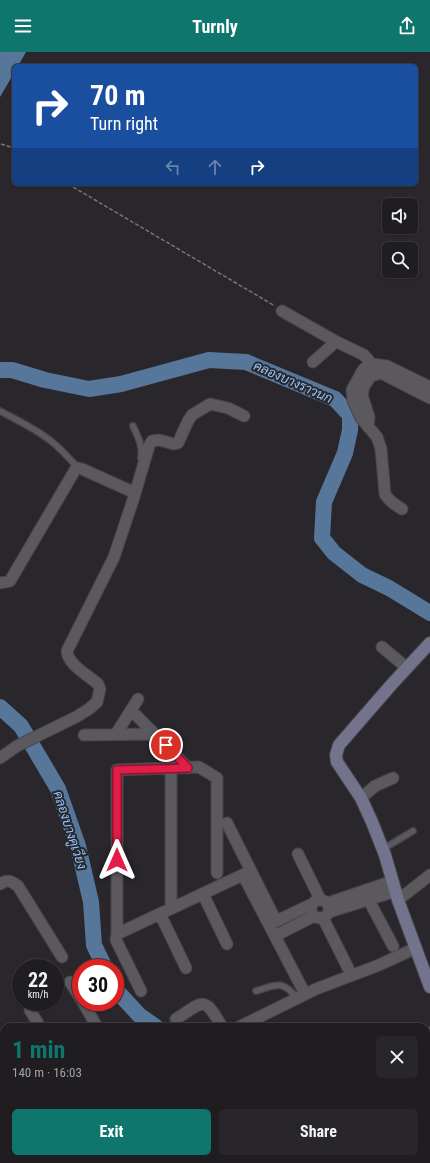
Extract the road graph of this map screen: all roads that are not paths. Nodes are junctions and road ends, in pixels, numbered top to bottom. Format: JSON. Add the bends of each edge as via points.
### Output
{"nodes":[{"id":1,"x":282,"y":311,"type":"road end"},
{"id":2,"x":335,"y":340,"type":"junction"},
{"id":3,"x":313,"y":362,"type":"dead end"},
{"id":4,"x":372,"y":364,"type":"junction"},
{"id":5,"x":430,"y":387,"type":"edge"},
{"id":6,"x":430,"y":398,"type":"edge"},
{"id":7,"x":0,"y":411,"type":"edge"},
{"id":8,"x":244,"y":416,"type":"dead end"},
{"id":9,"x":133,"y":426,"type":"dead end"},
{"id":10,"x":368,"y":427,"type":"junction"},
{"id":11,"x":78,"y":468,"type":"junction"},
{"id":12,"x":140,"y":476,"type":"junction"},
{"id":13,"x":134,"y":497,"type":"junction"},
{"id":14,"x":402,"y":509,"type":"dead end"},
{"id":15,"x":0,"y":583,"type":"edge"},
{"id":16,"x":430,"y":643,"type":"edge"},
{"id":17,"x":382,"y":647,"type":"dead end"},
{"id":18,"x":407,"y":668,"type":"junction"},
{"id":19,"x":138,"y":699,"type":"dead end"},
{"id":20,"x":131,"y":710,"type":"junction"},
{"id":21,"x":116,"y":734,"type":"junction"},
{"id":22,"x":154,"y":734,"type":"junction"},
{"id":23,"x":84,"y":735,"type":"dead end"},
{"id":24,"x":0,"y":758,"type":"edge"},
{"id":25,"x":171,"y":768,"type":"junction"},
{"id":26,"x":188,"y":768,"type":"junction"},
{"id":27,"x":393,"y":778,"type":"dead end"},
{"id":28,"x":361,"y":798,"type":"junction"},
{"id":29,"x":227,"y":823,"type":"dead end"},
{"id":30,"x":414,"y":831,"type":"dead end"},
{"id":31,"x":383,"y":849,"type":"junction"},
{"id":32,"x":298,"y":854,"type":"dead end"},
{"id":33,"x":217,"y":873,"type":"dead end"},
{"id":34,"x":247,"y":873,"type":"junction"},
{"id":35,"x":430,"y":875,"type":"edge"},
{"id":36,"x":0,"y":884,"type":"edge"},
{"id":37,"x":396,"y":890,"type":"junction"},
{"id":38,"x":203,"y":894,"type":"junction"},
{"id":39,"x":366,"y":895,"type":"junction"},
{"id":40,"x":321,"y":908,"type":"junction"},
{"id":41,"x":171,"y":909,"type":"junction"},
{"id":42,"x":160,"y":914,"type":"junction"},
{"id":43,"x":273,"y":923,"type":"junction"},
{"id":44,"x":117,"y":934,"type":"junction"},
{"id":45,"x":275,"y":936,"type":"junction"},
{"id":46,"x":227,"y":944,"type":"dead end"},
{"id":47,"x":393,"y":946,"type":"dead end"},
{"id":48,"x":416,"y":948,"type":"junction"},
{"id":49,"x":62,"y":957,"type":"dead end"},
{"id":50,"x":186,"y":968,"type":"dead end"},
{"id":51,"x":348,"y":968,"type":"dead end"},
{"id":52,"x":70,"y":982,"type":"dead end"},
{"id":53,"x":72,"y":985,"type":"edge"},
{"id":54,"x":430,"y":987,"type":"edge"},
{"id":55,"x":141,"y":990,"type":"dead end"},
{"id":56,"x":256,"y":991,"type":"dead end"},
{"id":57,"x":300,"y":993,"type":"junction"},
{"id":58,"x":31,"y":1011,"type":"edge"},
{"id":59,"x":88,"y":1011,"type":"edge"},
{"id":60,"x":176,"y":1019,"type":"dead end"},
{"id":61,"x":38,"y":1023,"type":"edge"},
{"id":62,"x":95,"y":1023,"type":"edge"},
{"id":63,"x":220,"y":1023,"type":"edge"},
{"id":64,"x":246,"y":1023,"type":"edge"}],
"edges":[{"from":1,"to":2,"type":"street"},
{"from":2,"to":3,"type":"street"},
{"from":2,"to":4,"type":"street","via":[[364,355]]},
{"from":4,"to":5,"type":"street","via":[[387,366]]},
{"from":4,"to":10,"type":"street","via":[[363,370],[352,390],[352,400]]},
{"from":6,"to":10,"type":"street","via":[[381,373],[371,376],[364,386],[362,395],[369,417]]},
{"from":7,"to":11,"type":"lane","via":[[51,441]]},
{"from":8,"to":12,"type":"street","via":[[228,408],[210,404],[192,415],[178,443],[152,441]]},
{"from":9,"to":12,"type":"lane","via":[[141,444]]},
{"from":10,"to":14,"type":"street","via":[[377,437],[381,449],[385,494],[392,503]]},
{"from":11,"to":13,"type":"street","via":[[133,492]]},
{"from":11,"to":15,"type":"street","via":[[10,581]]},
{"from":12,"to":13,"type":"street"},
{"from":13,"to":24,"type":"street","via":[[114,557],[67,651],[71,662],[98,684],[100,690],[97,702],[76,717],[17,746]]},
{"from":16,"to":18,"type":"street"},
{"from":17,"to":18,"type":"street"},
{"from":18,"to":28,"type":"street","via":[[339,745],[337,762]]},
{"from":19,"to":20,"type":"street"},
{"from":20,"to":21,"type":"street"},
{"from":20,"to":22,"type":"street"},
{"from":21,"to":22,"type":"street"},
{"from":21,"to":23,"type":"street"},
{"from":22,"to":26,"type":"street"},
{"from":25,"to":26,"type":"street"},
{"from":25,"to":41,"type":"street"},
{"from":25,"to":44,"type":"street","via":[[117,770]]},
{"from":26,"to":33,"type":"street","via":[[199,768],[217,778]]},
{"from":27,"to":28,"type":"street","via":[[375,786]]},
{"from":28,"to":31,"type":"street"},
{"from":29,"to":34,"type":"street"},
{"from":30,"to":31,"type":"lane"},
{"from":31,"to":37,"type":"street"},
{"from":32,"to":40,"type":"street"},
{"from":34,"to":38,"type":"street"},
{"from":34,"to":43,"type":"street"},
{"from":35,"to":37,"type":"street"},
{"from":36,"to":49,"type":"street","via":[[10,881],[18,886]]},
{"from":37,"to":39,"type":"street"},
{"from":37,"to":48,"type":"street"},
{"from":38,"to":41,"type":"street"},
{"from":38,"to":46,"type":"street"},
{"from":39,"to":40,"type":"street"},
{"from":39,"to":47,"type":"street"},
{"from":40,"to":43,"type":"street"},
{"from":40,"to":45,"type":"street"},
{"from":40,"to":51,"type":"street"},
{"from":41,"to":42,"type":"street"},
{"from":42,"to":44,"type":"street"},
{"from":42,"to":50,"type":"street"},
{"from":43,"to":45,"type":"street"},
{"from":44,"to":55,"type":"street","via":[[116,940]]},
{"from":45,"to":57,"type":"street"},
{"from":48,"to":54,"type":"street"},
{"from":48,"to":57,"type":"street","via":[[380,965]]},
{"from":52,"to":53,"type":"street"},
{"from":56,"to":57,"type":"lane","via":[[278,984]]},
{"from":57,"to":64,"type":"street"},
{"from":58,"to":61,"type":"street"},
{"from":59,"to":62,"type":"street"},
{"from":60,"to":63,"type":"street","via":[[196,1006],[206,1004]]}]}
